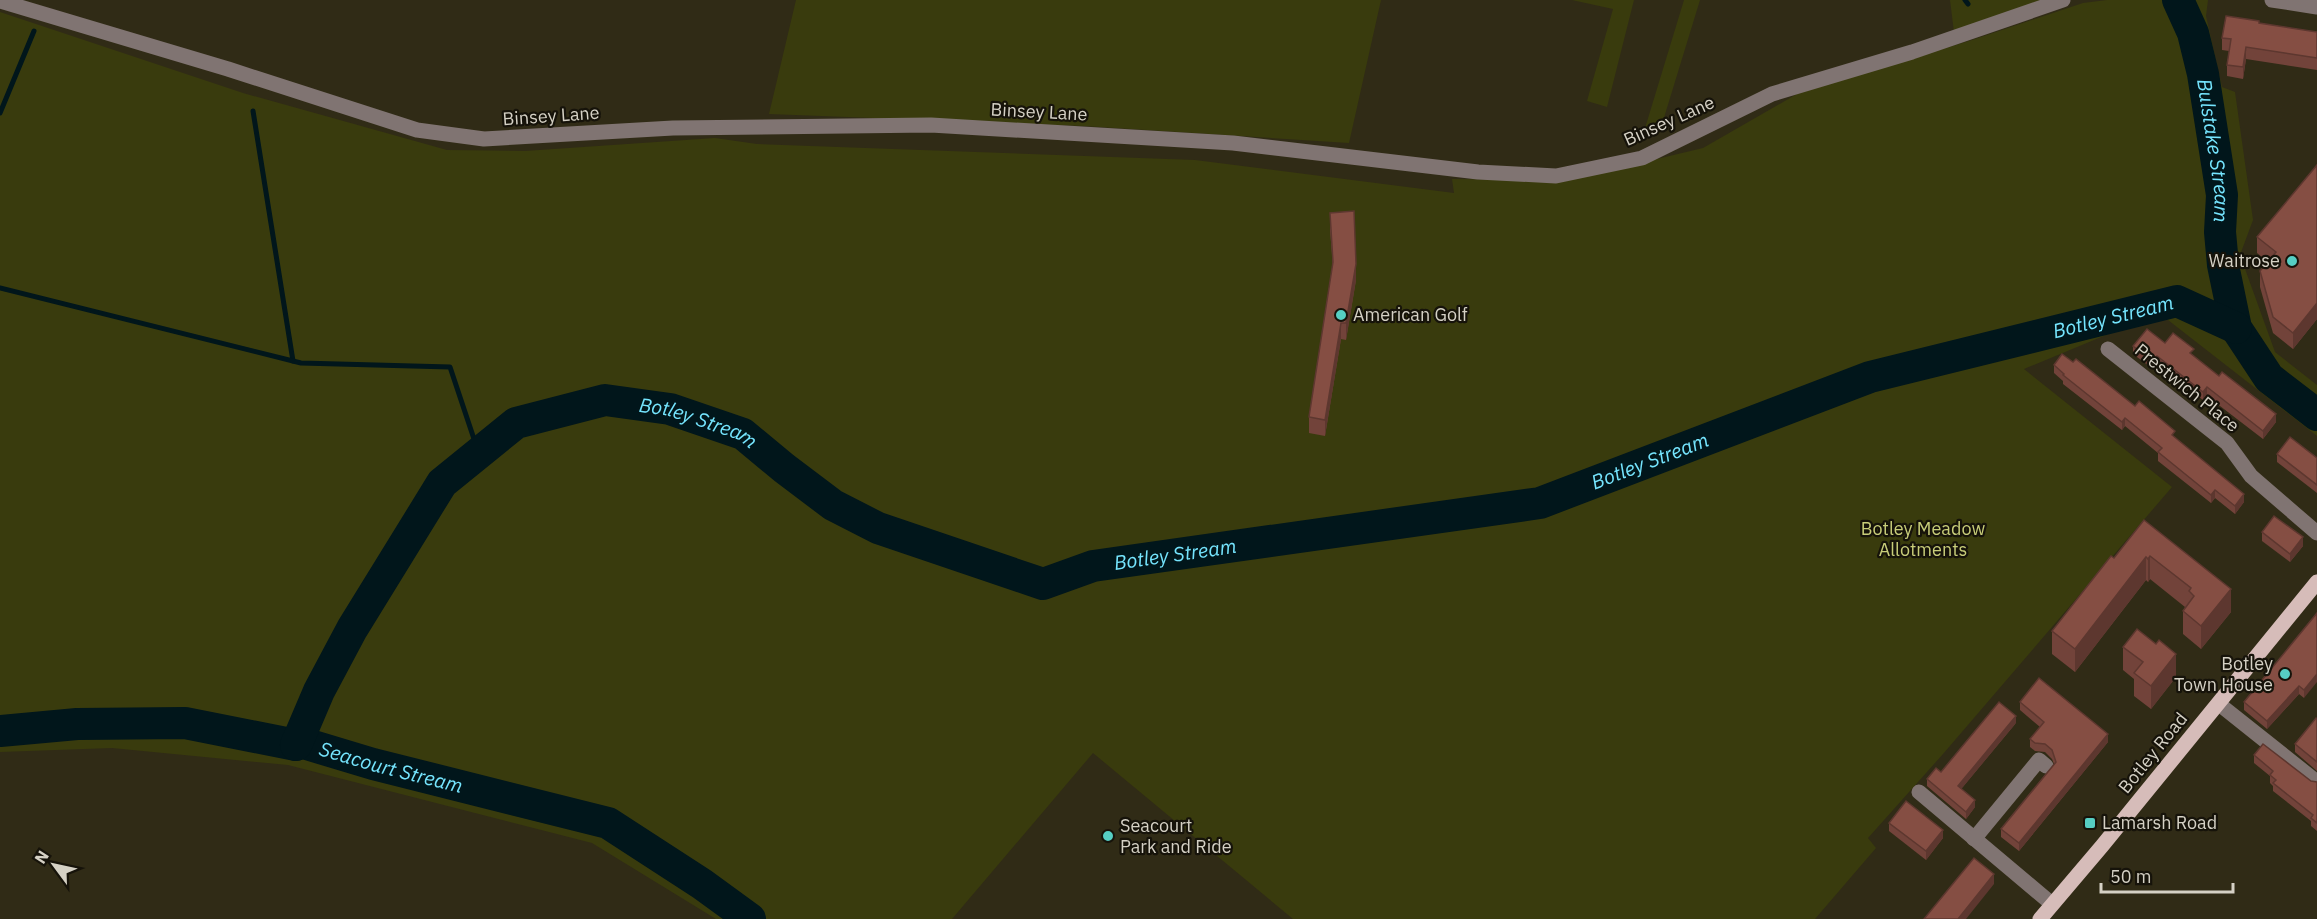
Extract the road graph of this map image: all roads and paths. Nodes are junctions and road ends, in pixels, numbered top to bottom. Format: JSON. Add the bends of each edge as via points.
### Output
{"nodes":[{"id":1,"x":2063,"y":0,"type":"edge"},
{"id":2,"x":2272,"y":0,"type":"edge"},
{"id":3,"x":0,"y":1,"type":"edge"},
{"id":4,"x":2317,"y":7,"type":"edge"},
{"id":5,"x":2108,"y":349,"type":"dead end"},
{"id":6,"x":2317,"y":533,"type":"edge"},
{"id":7,"x":2317,"y":582,"type":"edge"},
{"id":8,"x":2219,"y":704,"type":"junction"},
{"id":9,"x":2046,"y":766,"type":"dead end"},
{"id":10,"x":2317,"y":782,"type":"edge"},
{"id":11,"x":1919,"y":792,"type":"dead end"},
{"id":12,"x":1974,"y":839,"type":"junction"},
{"id":13,"x":2052,"y":904,"type":"junction"},
{"id":14,"x":2040,"y":919,"type":"edge"}],
"edges":[{"from":1,"to":3,"type":"street","name":"Binsey Lane","via":[[1923,49],[1772,94],[1642,158],[1556,176],[1478,172],[1233,143],[931,125],[673,128],[484,139],[417,130]]},
{"from":2,"to":4,"type":"street"},
{"from":5,"to":6,"type":"street","name":"Prestwich Place","via":[[2227,443],[2251,476]]},
{"from":7,"to":8,"type":"main road","name":"Botley Road"},
{"from":8,"to":10,"type":"street"},
{"from":8,"to":13,"type":"main road","name":"Botley Road"},
{"from":9,"to":12,"type":"street","via":[[2039,760]]},
{"from":11,"to":12,"type":"street"},
{"from":12,"to":13,"type":"street"},
{"from":13,"to":14,"type":"main road","name":"Botley Road"}]}
